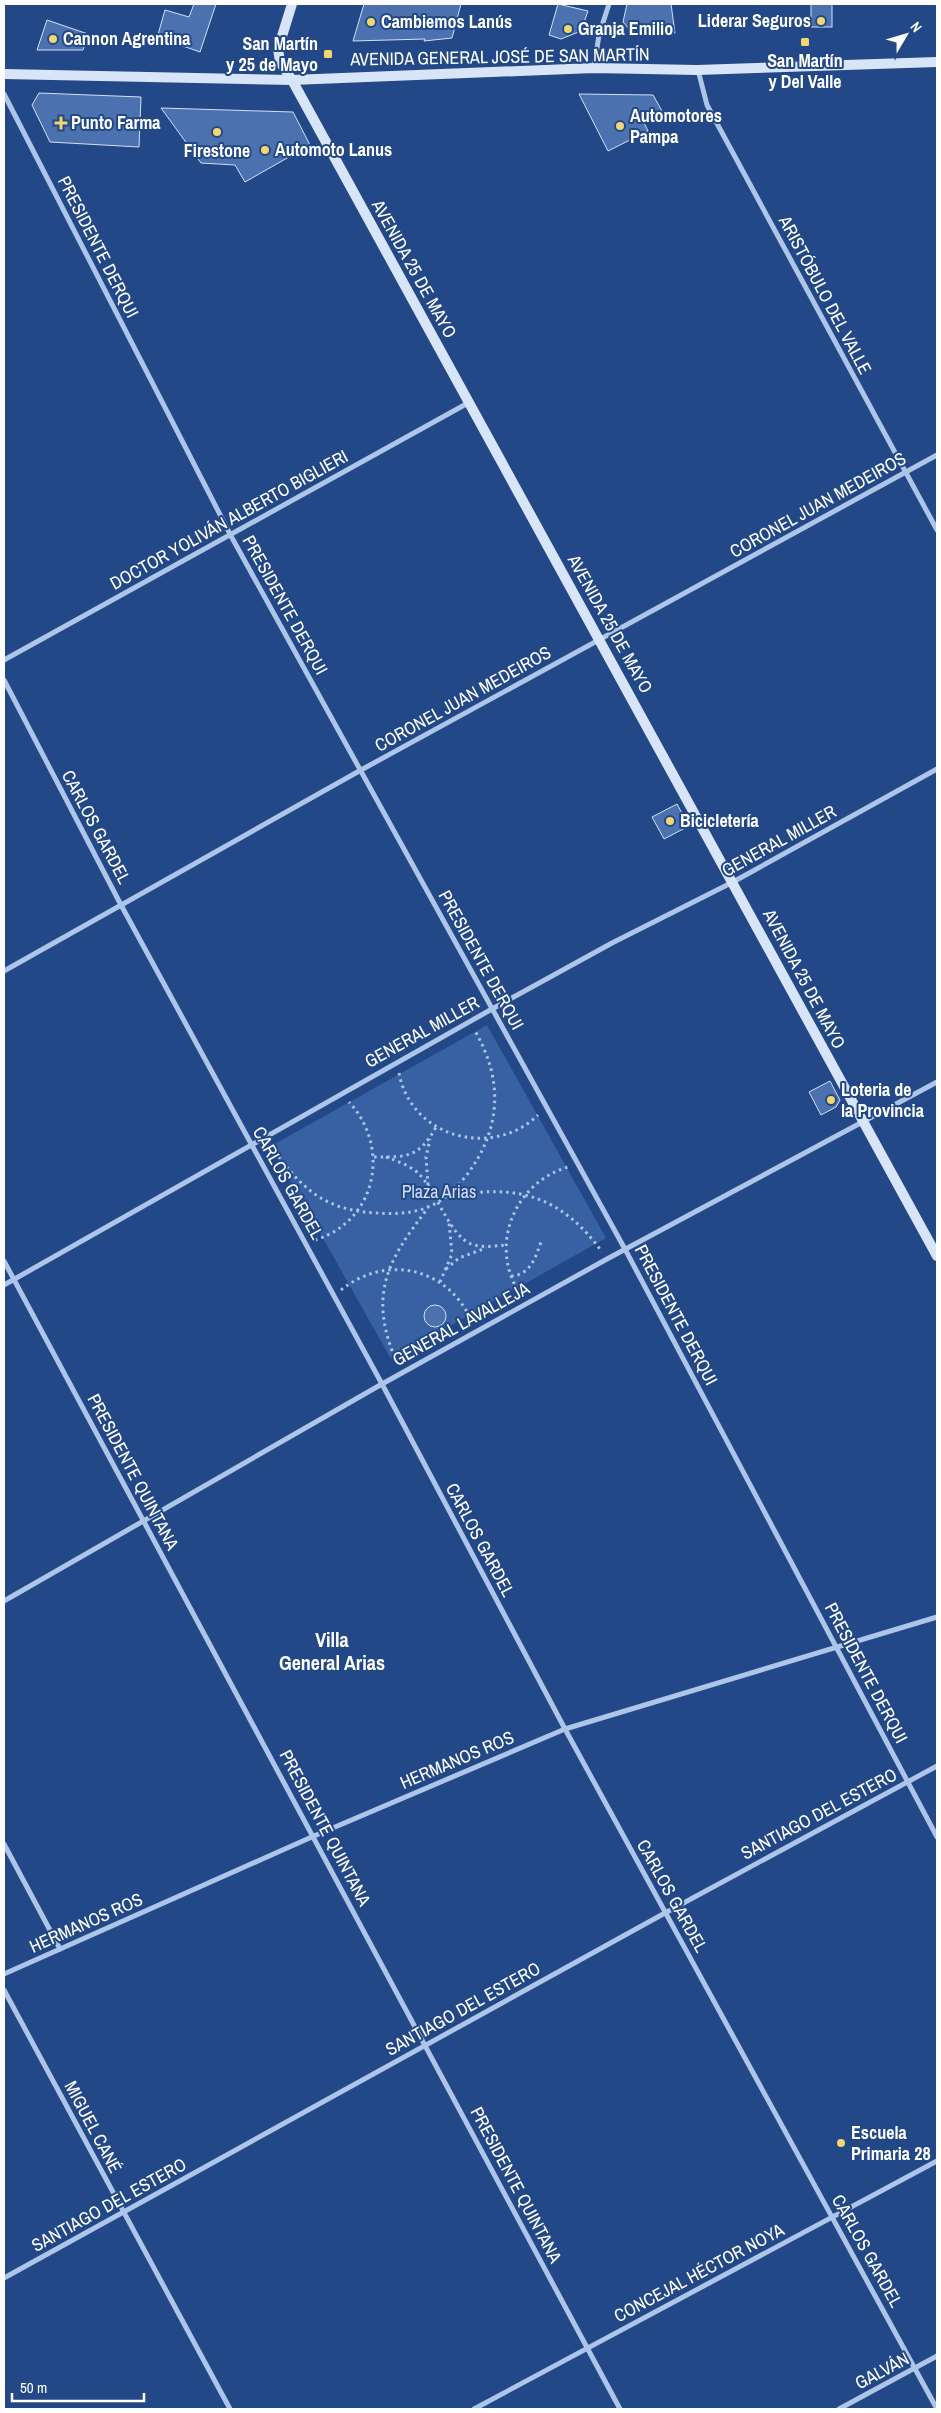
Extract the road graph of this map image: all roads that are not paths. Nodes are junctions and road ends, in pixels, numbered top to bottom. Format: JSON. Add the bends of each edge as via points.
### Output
{"nodes":[{"id":1,"x":292,"y":4,"type":"edge"},
{"id":2,"x":609,"y":4,"type":"edge"},
{"id":3,"x":937,"y":62,"type":"edge"},
{"id":4,"x":594,"y":68,"type":"junction"},
{"id":5,"x":697,"y":70,"type":"junction"},
{"id":6,"x":4,"y":74,"type":"edge"},
{"id":7,"x":292,"y":80,"type":"junction"},
{"id":8,"x":4,"y":94,"type":"edge"},
{"id":9,"x":468,"y":403,"type":"junction"},
{"id":10,"x":937,"y":455,"type":"edge"},
{"id":11,"x":906,"y":472,"type":"junction"},
{"id":12,"x":937,"y":530,"type":"edge"},
{"id":13,"x":231,"y":536,"type":"junction"},
{"id":14,"x":600,"y":639,"type":"junction"},
{"id":15,"x":4,"y":660,"type":"edge"},
{"id":16,"x":4,"y":680,"type":"edge"},
{"id":17,"x":937,"y":769,"type":"edge"},
{"id":18,"x":361,"y":770,"type":"junction"},
{"id":19,"x":733,"y":882,"type":"junction"},
{"id":20,"x":121,"y":905,"type":"junction"},
{"id":21,"x":4,"y":972,"type":"edge"},
{"id":22,"x":492,"y":1009,"type":"junction"},
{"id":23,"x":937,"y":1082,"type":"edge"},
{"id":24,"x":863,"y":1122,"type":"junction"},
{"id":25,"x":252,"y":1144,"type":"junction"},
{"id":26,"x":626,"y":1251,"type":"junction"},
{"id":27,"x":937,"y":1256,"type":"edge"},
{"id":28,"x":4,"y":1261,"type":"edge"},
{"id":29,"x":14,"y":1279,"type":"junction"},
{"id":30,"x":4,"y":1284,"type":"edge"},
{"id":31,"x":382,"y":1384,"type":"junction"},
{"id":32,"x":144,"y":1522,"type":"junction"},
{"id":33,"x":4,"y":1601,"type":"edge"},
{"id":34,"x":937,"y":1617,"type":"edge"},
{"id":35,"x":837,"y":1646,"type":"junction"},
{"id":36,"x":565,"y":1729,"type":"junction"},
{"id":37,"x":937,"y":1766,"type":"edge"},
{"id":38,"x":908,"y":1782,"type":"junction"},
{"id":39,"x":314,"y":1836,"type":"junction"},
{"id":40,"x":937,"y":1837,"type":"edge"},
{"id":41,"x":4,"y":1844,"type":"edge"},
{"id":42,"x":665,"y":1913,"type":"junction"},
{"id":43,"x":60,"y":1949,"type":"junction"},
{"id":44,"x":4,"y":1974,"type":"edge"},
{"id":45,"x":4,"y":1990,"type":"edge"},
{"id":46,"x":426,"y":2046,"type":"junction"},
{"id":47,"x":937,"y":2161,"type":"edge"},
{"id":48,"x":123,"y":2212,"type":"junction"},
{"id":49,"x":833,"y":2218,"type":"junction"},
{"id":50,"x":4,"y":2278,"type":"edge"},
{"id":51,"x":587,"y":2347,"type":"junction"},
{"id":52,"x":937,"y":2356,"type":"edge"},
{"id":53,"x":915,"y":2368,"type":"junction"},
{"id":54,"x":230,"y":2409,"type":"edge"},
{"id":55,"x":474,"y":2409,"type":"edge"},
{"id":56,"x":620,"y":2409,"type":"edge"},
{"id":57,"x":839,"y":2409,"type":"edge"},
{"id":58,"x":937,"y":2409,"type":"edge"}],
"edges":[{"from":1,"to":7,"type":"main road","name":"AVENIDA 25 DE MAYO","via":[[278,49],[280,62]]},
{"from":2,"to":4,"type":"street","via":[[599,35]]},
{"from":3,"to":5,"type":"main road","name":"AVENIDA GENERAL JOSÉ DE SAN MARTÍN"},
{"from":4,"to":5,"type":"main road","name":"AVENIDA GENERAL JOSÉ DE SAN MARTÍN"},
{"from":4,"to":7,"type":"main road","name":"AVENIDA GENERAL JOSÉ DE SAN MARTÍN"},
{"from":5,"to":11,"type":"street","name":"ARISTÓBULO DEL VALLE","via":[[706,105]]},
{"from":6,"to":7,"type":"main road","name":"AVENIDA GENERAL JOSÉ DE SAN MARTÍN"},
{"from":7,"to":9,"type":"main road","name":"AVENIDA 25 DE MAYO"},
{"from":8,"to":13,"type":"street","name":"PRESIDENTE DERQUI"},
{"from":9,"to":13,"type":"street","name":"DOCTOR YOLIVÁN ALBERTO BIGLIERI"},
{"from":9,"to":14,"type":"main road","name":"AVENIDA 25 DE MAYO"},
{"from":10,"to":11,"type":"street","name":"CORONEL JUAN MEDEIROS"},
{"from":11,"to":12,"type":"street","name":"ARISTÓBULO DEL VALLE"},
{"from":11,"to":14,"type":"street","name":"CORONEL JUAN MEDEIROS"},
{"from":13,"to":15,"type":"street","name":"DOCTOR YOLIVÁN ALBERTO BIGLIERI"},
{"from":13,"to":18,"type":"street","name":"PRESIDENTE DERQUI"},
{"from":14,"to":18,"type":"street","name":"CORONEL JUAN MEDEIROS"},
{"from":14,"to":19,"type":"main road","name":"AVENIDA 25 DE MAYO"},
{"from":16,"to":20,"type":"street","name":"CARLOS GARDEL"},
{"from":17,"to":19,"type":"street","name":"GENERAL MILLER"},
{"from":18,"to":20,"type":"street","name":"CORONEL JUAN MEDEIROS"},
{"from":18,"to":22,"type":"street","name":"PRESIDENTE DERQUI"},
{"from":19,"to":22,"type":"street","name":"GENERAL MILLER"},
{"from":19,"to":24,"type":"main road","name":"AVENIDA 25 DE MAYO"},
{"from":20,"to":21,"type":"street","name":"CORONEL JUAN MEDEIROS"},
{"from":20,"to":25,"type":"street","name":"CARLOS GARDEL"},
{"from":22,"to":25,"type":"street","name":"GENERAL MILLER"},
{"from":22,"to":26,"type":"street","name":"PRESIDENTE DERQUI"},
{"from":23,"to":24,"type":"street","name":"GENERAL LAVALLEJA"},
{"from":24,"to":26,"type":"street","name":"GENERAL LAVALLEJA"},
{"from":24,"to":27,"type":"main road","name":"AVENIDA 25 DE MAYO"},
{"from":25,"to":29,"type":"street","name":"GENERAL MILLER"},
{"from":25,"to":31,"type":"street","name":"CARLOS GARDEL"},
{"from":26,"to":31,"type":"street","name":"GENERAL LAVALLEJA"},
{"from":26,"to":35,"type":"street","name":"PRESIDENTE DERQUI"},
{"from":28,"to":29,"type":"street","name":"PRESIDENTE QUINTANA"},
{"from":29,"to":30,"type":"street","name":"GENERAL MILLER"},
{"from":29,"to":32,"type":"street","name":"PRESIDENTE QUINTANA"},
{"from":31,"to":32,"type":"street","name":"GENERAL LAVALLEJA"},
{"from":31,"to":36,"type":"street","name":"CARLOS GARDEL"},
{"from":32,"to":33,"type":"street","name":"GENERAL LAVALLEJA"},
{"from":32,"to":39,"type":"street","name":"PRESIDENTE QUINTANA"},
{"from":34,"to":35,"type":"street","name":"HERMANOS ROS"},
{"from":35,"to":36,"type":"street","name":"HERMANOS ROS"},
{"from":35,"to":38,"type":"street","name":"PRESIDENTE DERQUI"},
{"from":36,"to":39,"type":"street","name":"HERMANOS ROS"},
{"from":36,"to":42,"type":"street","name":"CARLOS GARDEL"},
{"from":37,"to":38,"type":"street","name":"SANTIAGO DEL ESTERO"},
{"from":38,"to":40,"type":"street","name":"PRESIDENTE DERQUI"},
{"from":38,"to":42,"type":"street","name":"SANTIAGO DEL ESTERO"},
{"from":39,"to":43,"type":"street","name":"HERMANOS ROS"},
{"from":39,"to":46,"type":"street","name":"PRESIDENTE QUINTANA"},
{"from":41,"to":43,"type":"street"},
{"from":42,"to":46,"type":"street","name":"SANTIAGO DEL ESTERO"},
{"from":42,"to":49,"type":"street","name":"CARLOS GARDEL"},
{"from":43,"to":44,"type":"street","name":"HERMANOS ROS"},
{"from":45,"to":48,"type":"street","name":"MIGUEL CANÉ"},
{"from":46,"to":48,"type":"street","name":"SANTIAGO DEL ESTERO"},
{"from":46,"to":51,"type":"street","name":"PRESIDENTE QUINTANA"},
{"from":47,"to":49,"type":"street","name":"CONCEJAL HÉCTOR NOYA"},
{"from":48,"to":50,"type":"street","name":"SANTIAGO DEL ESTERO"},
{"from":48,"to":54,"type":"street","name":"MIGUEL CANÉ"},
{"from":49,"to":51,"type":"street","name":"CONCEJAL HÉCTOR NOYA"},
{"from":49,"to":53,"type":"street","name":"CARLOS GARDEL"},
{"from":51,"to":55,"type":"street","name":"CONCEJAL HÉCTOR NOYA"},
{"from":51,"to":56,"type":"street","name":"PRESIDENTE QUINTANA"},
{"from":52,"to":53,"type":"street","name":"GALVÁN"},
{"from":53,"to":57,"type":"street","name":"GALVÁN"},
{"from":53,"to":58,"type":"street","name":"CARLOS GARDEL"}]}
